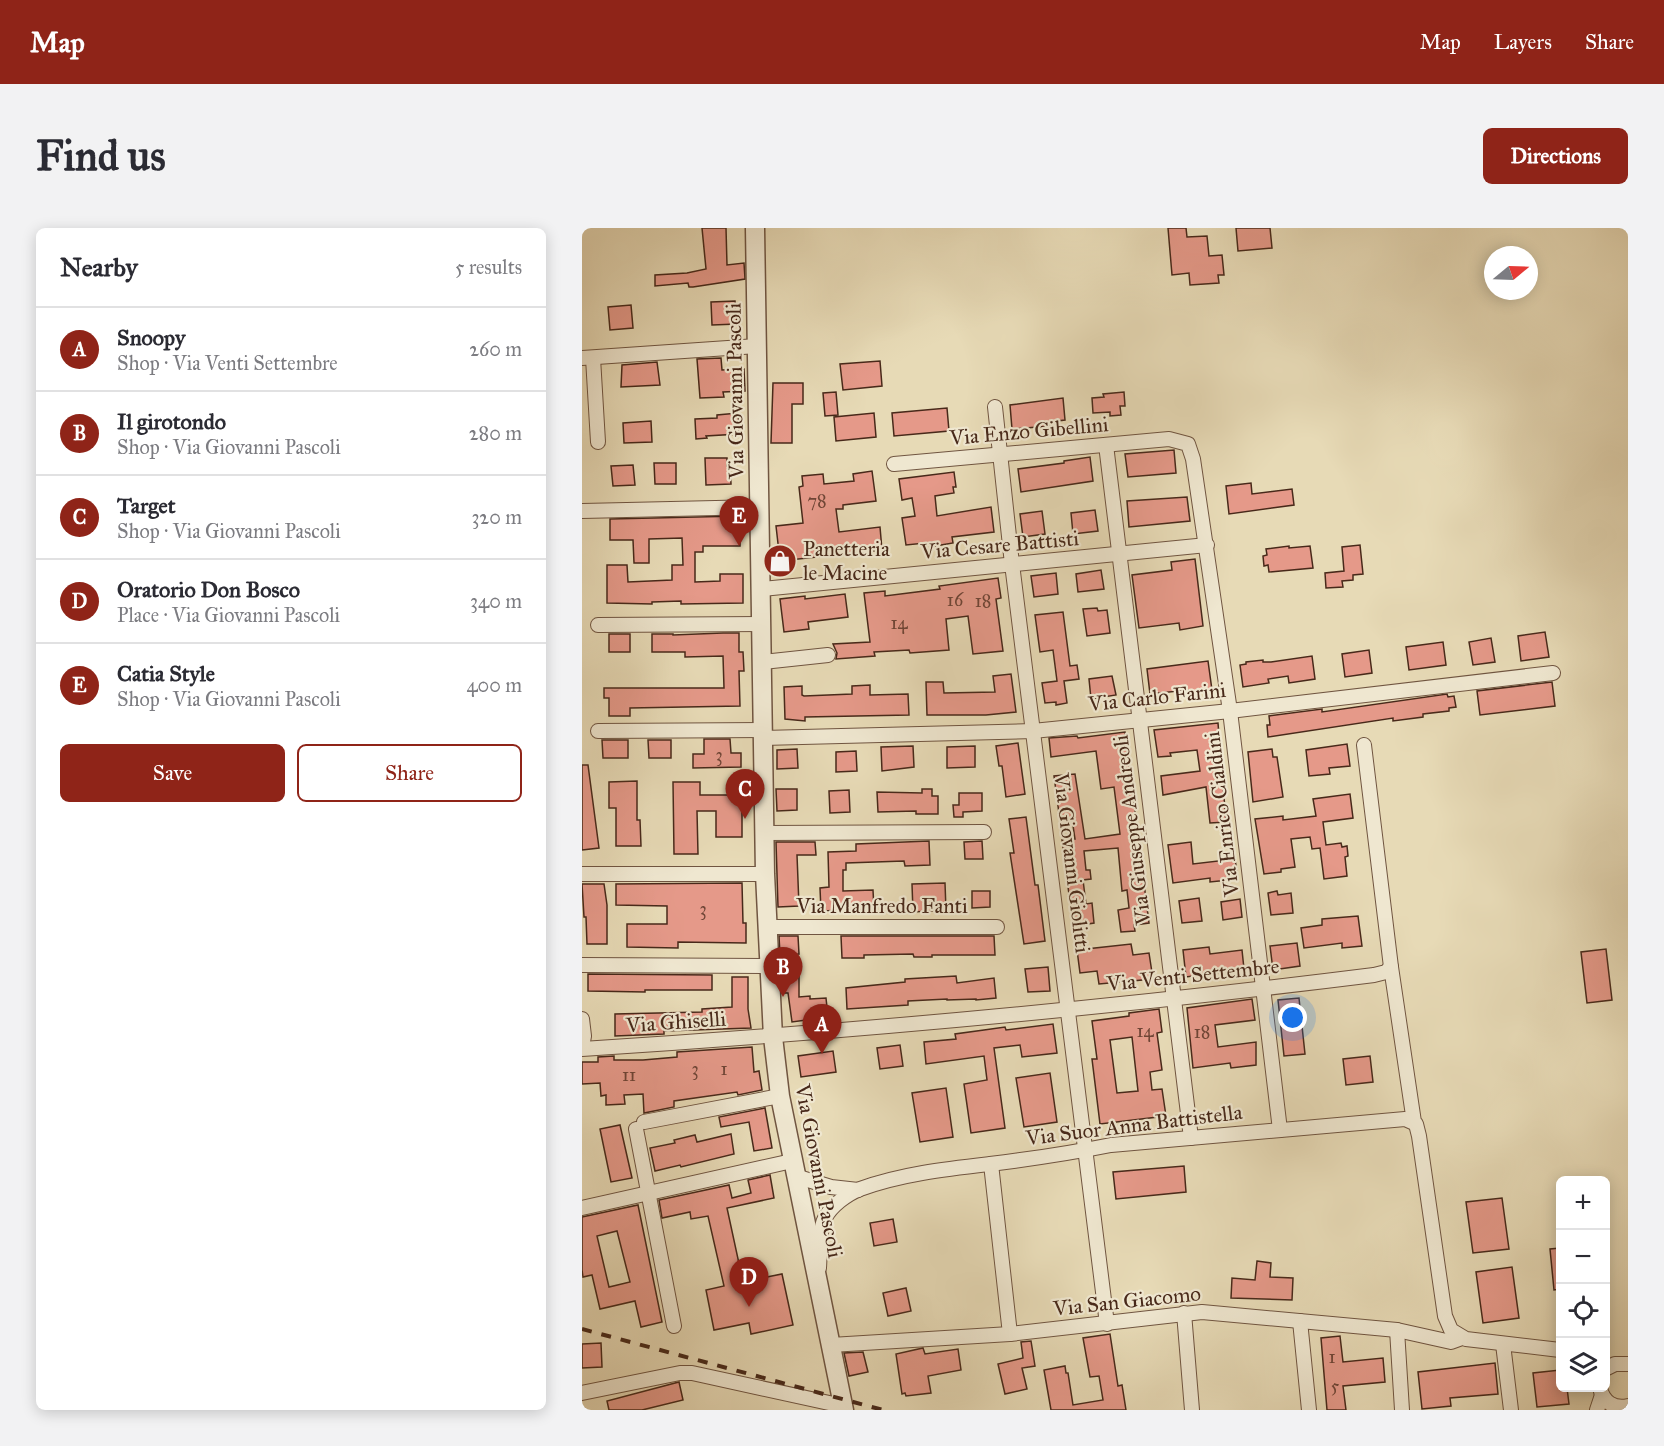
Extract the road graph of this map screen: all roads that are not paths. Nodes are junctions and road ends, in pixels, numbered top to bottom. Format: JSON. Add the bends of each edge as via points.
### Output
{"nodes":[{"id":1,"x":755,"y":228,"type":"edge"},
{"id":2,"x":757,"y":346,"type":"junction"},
{"id":3,"x":587,"y":358,"type":"edge"},
{"id":4,"x":995,"y":407,"type":"dead end"},
{"id":5,"x":1169,"y":439,"type":"joint"},
{"id":6,"x":598,"y":442,"type":"dead end"},
{"id":7,"x":1106,"y":445,"type":"junction"},
{"id":8,"x":999,"y":454,"type":"junction"},
{"id":9,"x":894,"y":464,"type":"dead end"},
{"id":10,"x":760,"y":507,"type":"junction"},
{"id":11,"x":582,"y":511,"type":"edge"},
{"id":12,"x":1207,"y":545,"type":"junction"},
{"id":13,"x":1118,"y":555,"type":"junction"},
{"id":14,"x":1012,"y":564,"type":"junction"},
{"id":15,"x":762,"y":589,"type":"junction"},
{"id":16,"x":762,"y":624,"type":"junction"},
{"id":17,"x":598,"y":625,"type":"dead end"},
{"id":18,"x":828,"y":655,"type":"dead end"},
{"id":19,"x":763,"y":662,"type":"junction"},
{"id":20,"x":1553,"y":673,"type":"dead end"},
{"id":21,"x":1230,"y":711,"type":"junction"},
{"id":22,"x":1140,"y":720,"type":"junction"},
{"id":23,"x":598,"y":731,"type":"dead end"},
{"id":24,"x":1034,"y":731,"type":"junction"},
{"id":25,"x":763,"y":734,"type":"junction"},
{"id":26,"x":1364,"y":745,"type":"dead end"},
{"id":27,"x":984,"y":832,"type":"dead end"},
{"id":28,"x":765,"y":833,"type":"junction"},
{"id":29,"x":582,"y":874,"type":"edge"},
{"id":30,"x":765,"y":874,"type":"junction"},
{"id":31,"x":767,"y":927,"type":"junction"},
{"id":32,"x":997,"y":927,"type":"dead end"},
{"id":33,"x":582,"y":965,"type":"edge"},
{"id":34,"x":768,"y":966,"type":"junction"},
{"id":35,"x":1391,"y":967,"type":"junction"},
{"id":36,"x":1264,"y":989,"type":"junction"},
{"id":37,"x":1173,"y":998,"type":"junction"},
{"id":38,"x":1069,"y":1009,"type":"junction"},
{"id":39,"x":582,"y":1019,"type":"edge"},
{"id":40,"x":773,"y":1037,"type":"junction"},
{"id":41,"x":582,"y":1048,"type":"edge"},
{"id":42,"x":780,"y":1096,"type":"junction"},
{"id":43,"x":1415,"y":1123,"type":"junction"},
{"id":44,"x":1280,"y":1130,"type":"junction"},
{"id":45,"x":1191,"y":1138,"type":"junction"},
{"id":46,"x":1086,"y":1150,"type":"junction"},
{"id":47,"x":990,"y":1164,"type":"junction"},
{"id":48,"x":794,"y":1169,"type":"junction"},
{"id":49,"x":858,"y":1190,"type":"junction"},
{"id":50,"x":648,"y":1192,"type":"junction"},
{"id":51,"x":801,"y":1204,"type":"junction"},
{"id":52,"x":582,"y":1208,"type":"edge"},
{"id":53,"x":825,"y":1218,"type":"junction"},
{"id":54,"x":818,"y":1282,"type":"junction"},
{"id":55,"x":1184,"y":1313,"type":"junction"},
{"id":56,"x":1300,"y":1321,"type":"junction"},
{"id":57,"x":1107,"y":1324,"type":"junction"},
{"id":58,"x":674,"y":1326,"type":"dead end"},
{"id":59,"x":1449,"y":1326,"type":"junction"},
{"id":60,"x":1397,"y":1330,"type":"junction"},
{"id":61,"x":1010,"y":1334,"type":"junction"},
{"id":62,"x":1427,"y":1335,"type":"junction"},
{"id":63,"x":1462,"y":1338,"type":"junction"},
{"id":64,"x":1503,"y":1344,"type":"junction"},
{"id":65,"x":831,"y":1345,"type":"junction"},
{"id":66,"x":1556,"y":1350,"type":"edge"},
{"id":67,"x":1600,"y":1392,"type":"edge"},
{"id":68,"x":1601,"y":1392,"type":"edge"},
{"id":69,"x":582,"y":1393,"type":"edge"},
{"id":70,"x":843,"y":1405,"type":"edge"},
{"id":71,"x":1619,"y":1407,"type":"edge"},
{"id":72,"x":1191,"y":1410,"type":"edge"},
{"id":73,"x":1309,"y":1410,"type":"edge"},
{"id":74,"x":1402,"y":1410,"type":"edge"},
{"id":75,"x":1510,"y":1410,"type":"edge"},
{"id":76,"x":1597,"y":1410,"type":"edge"}],
"edges":[{"from":1,"to":2,"type":"street","name":"Via Giovanni Pascoli"},
{"from":2,"to":3,"type":"street"},
{"from":2,"to":10,"type":"street","name":"Via Giovanni Pascoli"},
{"from":3,"to":6,"type":"street"},
{"from":4,"to":8,"type":"street","name":"Via Giovanni Giolitti"},
{"from":5,"to":7,"type":"street","name":"Via Enzo Gibellini"},
{"from":5,"to":12,"type":"street","name":"Via Enrico Cialdini","via":[[1188,444],[1194,459]]},
{"from":7,"to":8,"type":"street","name":"Via Enzo Gibellini"},
{"from":7,"to":13,"type":"street","name":"Via Giuseppe Andreoli"},
{"from":8,"to":9,"type":"street","name":"Via Enzo Gibellini"},
{"from":8,"to":14,"type":"street","name":"Via Giovanni Giolitti"},
{"from":10,"to":11,"type":"street"},
{"from":10,"to":15,"type":"street","name":"Via Giovanni Pascoli"},
{"from":12,"to":13,"type":"street","name":"Via Cesare Battisti"},
{"from":12,"to":21,"type":"street","name":"Via Enrico Cialdini"},
{"from":13,"to":14,"type":"street","name":"Via Cesare Battisti"},
{"from":13,"to":22,"type":"street","name":"Via Giuseppe Andreoli"},
{"from":14,"to":15,"type":"street","name":"Via Cesare Battisti"},
{"from":14,"to":24,"type":"street","name":"Via Giovanni Giolitti"},
{"from":15,"to":16,"type":"street","name":"Via Giovanni Pascoli"},
{"from":16,"to":17,"type":"street"},
{"from":16,"to":19,"type":"street","name":"Via Giovanni Pascoli"},
{"from":18,"to":19,"type":"street"},
{"from":19,"to":25,"type":"street","name":"Via Giovanni Pascoli"},
{"from":20,"to":21,"type":"street","name":"Via Carlo Farini"},
{"from":21,"to":22,"type":"street","name":"Via Carlo Farini"},
{"from":21,"to":36,"type":"street","name":"Via Enrico Cialdini"},
{"from":22,"to":24,"type":"street","name":"Via Carlo Farini"},
{"from":22,"to":37,"type":"street","name":"Via Giuseppe Andreoli"},
{"from":23,"to":25,"type":"street","name":"Via Carlo Farini"},
{"from":24,"to":25,"type":"street","name":"Via Carlo Farini"},
{"from":24,"to":38,"type":"street","name":"Via Giovanni Giolitti"},
{"from":25,"to":28,"type":"street","name":"Via Giovanni Pascoli"},
{"from":26,"to":35,"type":"street"},
{"from":27,"to":28,"type":"street"},
{"from":28,"to":30,"type":"street","name":"Via Giovanni Pascoli"},
{"from":29,"to":30,"type":"street"},
{"from":30,"to":31,"type":"street","name":"Via Giovanni Pascoli"},
{"from":31,"to":32,"type":"street","name":"Via Manfredo Fanti"},
{"from":31,"to":34,"type":"street","name":"Via Giovanni Pascoli"},
{"from":33,"to":34,"type":"street"},
{"from":34,"to":40,"type":"street","name":"Via Giovanni Pascoli"},
{"from":35,"to":36,"type":"street","name":"Via Venti Settembre","via":[[1374,975]]},
{"from":35,"to":43,"type":"street"},
{"from":36,"to":37,"type":"street","name":"Via Venti Settembre"},
{"from":36,"to":44,"type":"street","name":"Via Enrico Cialdini"},
{"from":37,"to":38,"type":"street","name":"Via Venti Settembre"},
{"from":37,"to":45,"type":"street","name":"Via Giuseppe Andreoli"},
{"from":38,"to":40,"type":"street","name":"Via Venti Settembre"},
{"from":38,"to":46,"type":"street","name":"Via Giovanni Giolitti"},
{"from":39,"to":41,"type":"street"},
{"from":40,"to":41,"type":"street","name":"Via Ghiselli"},
{"from":40,"to":42,"type":"street","name":"Via Giovanni Pascoli"},
{"from":42,"to":48,"type":"street","name":"Via Giovanni Pascoli"},
{"from":42,"to":50,"type":"street","via":[[640,1125]]},
{"from":43,"to":44,"type":"street","name":"Via Suor Anna Battistella","via":[[1406,1119]]},
{"from":43,"to":59,"type":"street"},
{"from":44,"to":45,"type":"street","name":"Via Suor Anna Battistella"},
{"from":45,"to":46,"type":"street","name":"Via Suor Anna Battistella"},
{"from":46,"to":47,"type":"street","name":"Via Suor Anna Battistella"},
{"from":46,"to":57,"type":"street","name":"Via Giovanni Giolitti"},
{"from":47,"to":49,"type":"street","name":"Via Suor Anna Battistella","via":[[903,1177]]},
{"from":47,"to":61,"type":"street"},
{"from":48,"to":49,"type":"street","via":[[831,1187]]},
{"from":48,"to":50,"type":"street"},
{"from":48,"to":51,"type":"street","name":"Via Giovanni Pascoli"},
{"from":49,"to":53,"type":"street","via":[[839,1202]]},
{"from":50,"to":52,"type":"street"},
{"from":50,"to":58,"type":"street"},
{"from":51,"to":53,"type":"street","via":[[812,1215]]},
{"from":51,"to":54,"type":"street","name":"Via Giovanni Pascoli"},
{"from":53,"to":54,"type":"street"},
{"from":54,"to":65,"type":"street","name":"Via Giovanni Pascoli"},
{"from":55,"to":56,"type":"street","name":"Via San Giacomo"},
{"from":55,"to":57,"type":"street","name":"Via San Giacomo"},
{"from":55,"to":72,"type":"street"},
{"from":56,"to":60,"type":"street","name":"Via San Giacomo"},
{"from":56,"to":73,"type":"street"},
{"from":57,"to":61,"type":"street","name":"Via San Giacomo"},
{"from":59,"to":62,"type":"street"},
{"from":59,"to":63,"type":"street"},
{"from":60,"to":62,"type":"street","name":"Via San Giacomo"},
{"from":60,"to":74,"type":"street"},
{"from":61,"to":65,"type":"street","name":"Via San Giacomo"},
{"from":62,"to":63,"type":"street","name":"Via San Giacomo","via":[[1451,1342]]},
{"from":63,"to":64,"type":"street","name":"Via San Giacomo"},
{"from":64,"to":66,"type":"street","name":"Via San Giacomo"},
{"from":64,"to":75,"type":"street"},
{"from":65,"to":70,"type":"street","name":"Via Giovanni Pascoli"},
{"from":67,"to":76,"type":"street"},
{"from":68,"to":71,"type":"street","via":[[1605,1400]]},
{"from":69,"to":70,"type":"street","via":[[686,1373]]}]}
